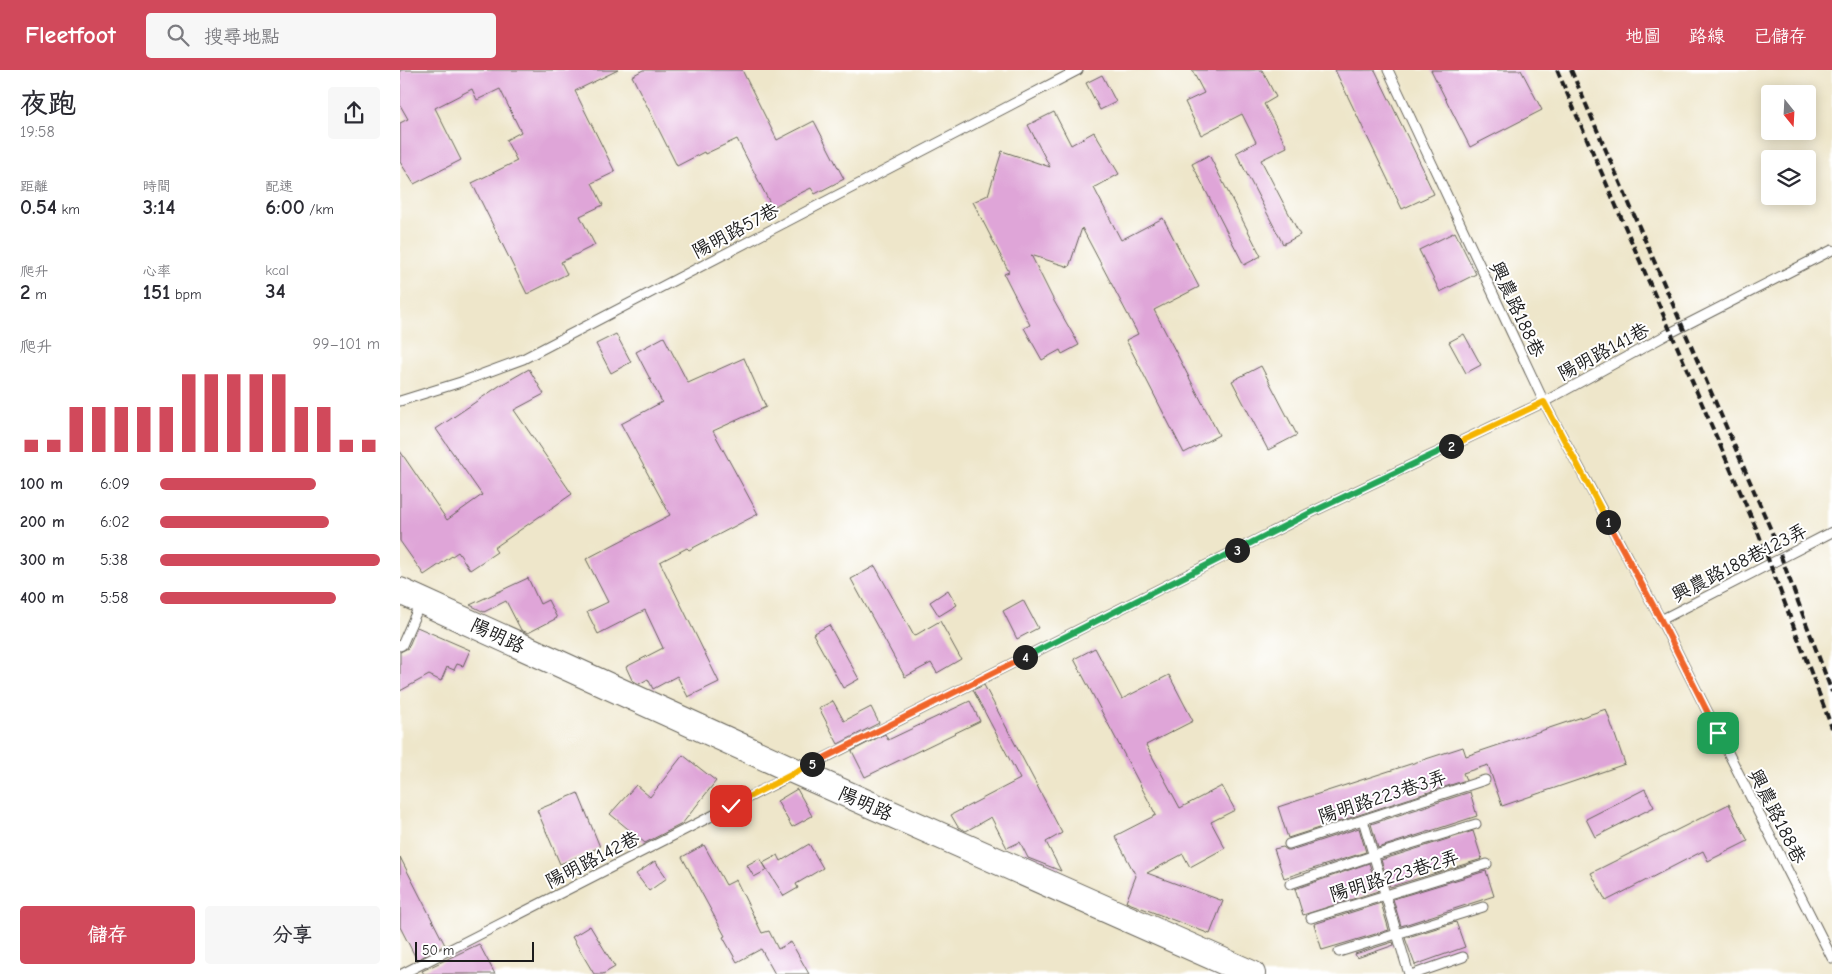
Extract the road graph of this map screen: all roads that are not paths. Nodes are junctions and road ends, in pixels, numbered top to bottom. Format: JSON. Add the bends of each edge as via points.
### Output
{"nodes":[{"id":1,"x":1078,"y":70,"type":"edge"},
{"id":2,"x":1388,"y":70,"type":"edge"},
{"id":3,"x":1832,"y":250,"type":"edge"},
{"id":4,"x":400,"y":401,"type":"edge"},
{"id":5,"x":1544,"y":402,"type":"junction"},
{"id":6,"x":1832,"y":532,"type":"edge"},
{"id":7,"x":411,"y":596,"type":"edge"},
{"id":8,"x":1661,"y":620,"type":"junction"},
{"id":9,"x":400,"y":646,"type":"edge"},
{"id":10,"x":797,"y":772,"type":"junction"},
{"id":11,"x":1486,"y":780,"type":"dead end"},
{"id":12,"x":1363,"y":820,"type":"junction"},
{"id":13,"x":1476,"y":824,"type":"dead end"},
{"id":14,"x":1289,"y":844,"type":"dead end"},
{"id":15,"x":1375,"y":856,"type":"junction"},
{"id":16,"x":1487,"y":864,"type":"dead end"},
{"id":17,"x":1290,"y":884,"type":"dead end"},
{"id":18,"x":1386,"y":894,"type":"junction"},
{"id":19,"x":1483,"y":907,"type":"dead end"},
{"id":20,"x":1311,"y":918,"type":"dead end"},
{"id":21,"x":1398,"y":934,"type":"junction"},
{"id":22,"x":1339,"y":952,"type":"dead end"},
{"id":23,"x":1463,"y":958,"type":"dead end"},
{"id":24,"x":1832,"y":958,"type":"edge"},
{"id":25,"x":402,"y":974,"type":"edge"},
{"id":26,"x":1252,"y":974,"type":"edge"},
{"id":27,"x":1409,"y":974,"type":"edge"},
{"id":28,"x":1414,"y":974,"type":"edge"}],
"edges":[{"from":1,"to":4,"type":"lane","name":"陽明路57巷","via":[[523,359]]},
{"from":2,"to":5,"type":"lane","name":"興農路188巷"},
{"from":3,"to":5,"type":"lane","name":"陽明路141巷"},
{"from":5,"to":8,"type":"lane","name":"興農路188巷"},
{"from":5,"to":10,"type":"lane","name":"陽明路141巷","via":[[1310,513]]},
{"from":6,"to":8,"type":"lane","name":"興農路188巷123弄"},
{"from":7,"to":9,"type":"lane"},
{"from":7,"to":10,"type":"street","name":"陽明路"},
{"from":8,"to":24,"type":"lane","name":"興農路188巷"},
{"from":10,"to":25,"type":"lane","name":"陽明路142巷"},
{"from":10,"to":26,"type":"street","name":"陽明路"},
{"from":11,"to":12,"type":"lane","name":"陽明路223巷3弄"},
{"from":12,"to":14,"type":"lane","name":"陽明路223巷3弄"},
{"from":12,"to":15,"type":"lane"},
{"from":13,"to":15,"type":"lane"},
{"from":15,"to":17,"type":"lane"},
{"from":15,"to":18,"type":"lane"},
{"from":16,"to":18,"type":"lane","name":"陽明路223巷2弄"},
{"from":18,"to":20,"type":"lane","name":"陽明路223巷2弄"},
{"from":18,"to":21,"type":"lane"},
{"from":19,"to":21,"type":"lane"},
{"from":21,"to":22,"type":"lane"},
{"from":21,"to":27,"type":"lane"},
{"from":23,"to":28,"type":"lane"}]}
